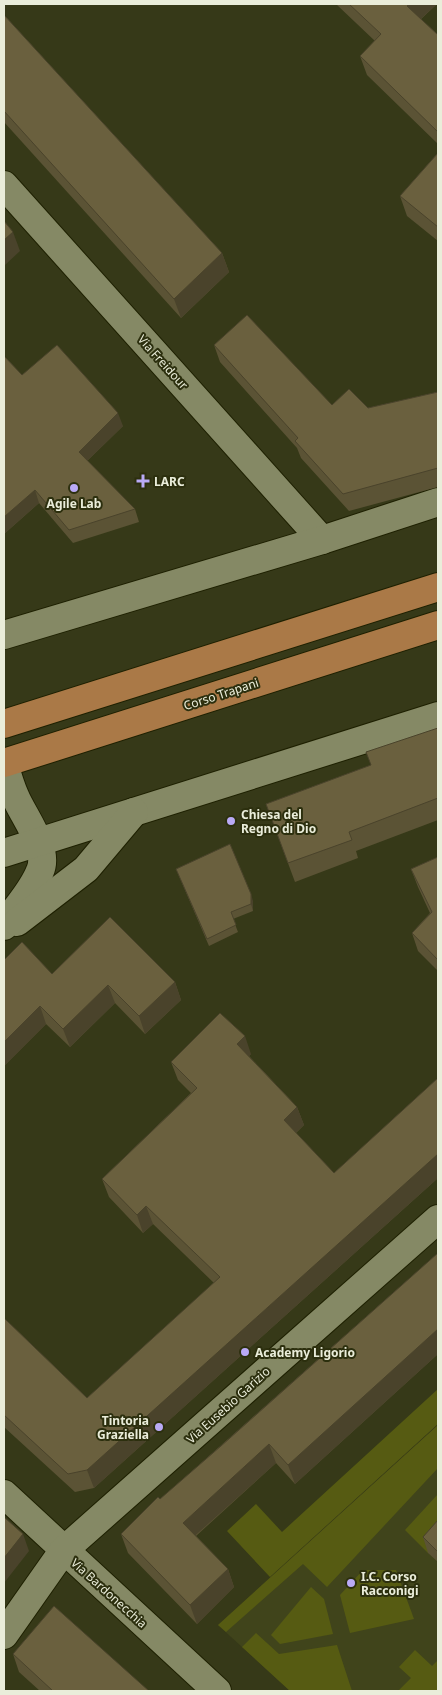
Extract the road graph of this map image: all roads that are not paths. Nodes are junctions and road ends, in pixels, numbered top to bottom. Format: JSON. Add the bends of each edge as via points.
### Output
{"nodes":[{"id":1,"x":4,"y":185,"type":"edge"},
{"id":2,"x":438,"y":502,"type":"edge"},
{"id":3,"x":322,"y":540,"type":"junction"},
{"id":4,"x":438,"y":587,"type":"edge"},
{"id":5,"x":438,"y":625,"type":"edge"},
{"id":6,"x":4,"y":635,"type":"edge"},
{"id":7,"x":438,"y":716,"type":"edge"},
{"id":8,"x":4,"y":724,"type":"edge"},
{"id":9,"x":4,"y":763,"type":"edge"},
{"id":10,"x":135,"y":812,"type":"junction"},
{"id":11,"x":39,"y":841,"type":"junction"},
{"id":12,"x":4,"y":853,"type":"edge"},
{"id":13,"x":4,"y":926,"type":"edge"},
{"id":14,"x":4,"y":932,"type":"edge"},
{"id":15,"x":438,"y":1219,"type":"edge"},
{"id":16,"x":4,"y":1494,"type":"edge"},
{"id":17,"x":63,"y":1551,"type":"junction"},
{"id":18,"x":4,"y":1635,"type":"edge"},
{"id":19,"x":216,"y":1691,"type":"edge"}],
"edges":[{"from":1,"to":3,"type":"street","name":"Via Freidour"},
{"from":2,"to":3,"type":"street"},
{"from":3,"to":6,"type":"street"},
{"from":4,"to":8,"type":"main road"},
{"from":5,"to":9,"type":"main road","name":"Corso Trapani"},
{"from":7,"to":10,"type":"street"},
{"from":9,"to":11,"type":"street","via":[[15,796]]},
{"from":10,"to":11,"type":"street"},
{"from":10,"to":14,"type":"street","via":[[86,869]]},
{"from":11,"to":12,"type":"street"},
{"from":11,"to":13,"type":"street","via":[[41,870]]},
{"from":15,"to":17,"type":"street","name":"Via Eusebio Garizio"},
{"from":16,"to":17,"type":"street","name":"Via Bardonecchia"},
{"from":17,"to":18,"type":"street","name":"Via Eusebio Garizio"},
{"from":17,"to":19,"type":"street","name":"Via Bardonecchia"}]}
